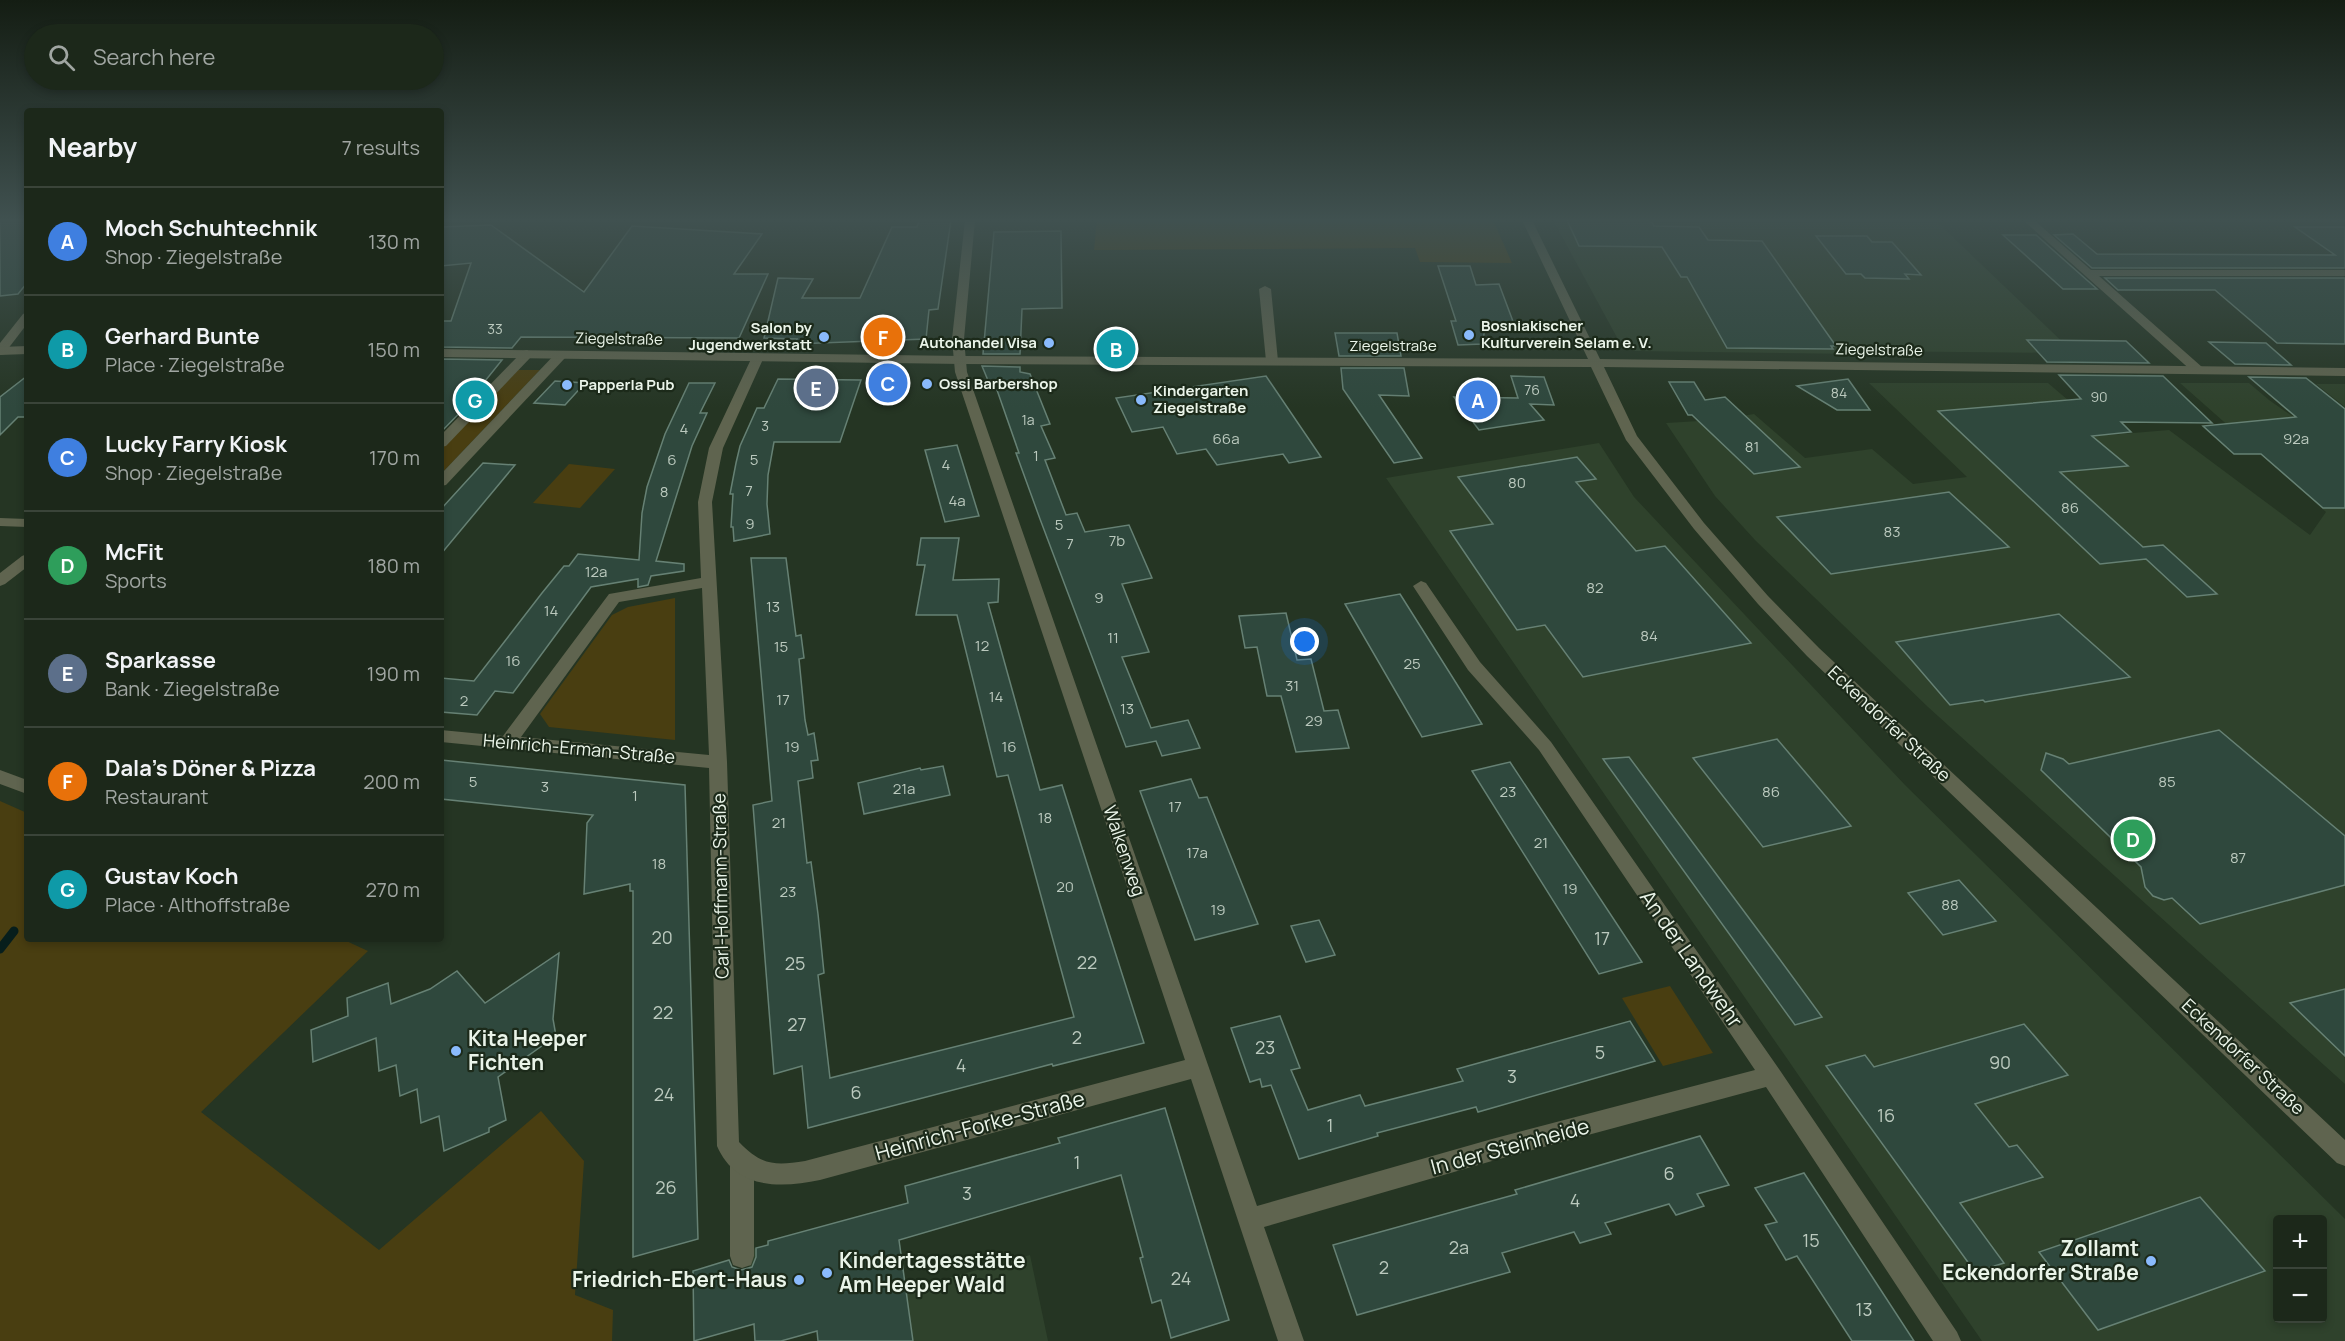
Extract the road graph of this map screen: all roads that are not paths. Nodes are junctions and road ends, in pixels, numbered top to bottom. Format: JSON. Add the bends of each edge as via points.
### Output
{"nodes":[{"id":1,"x":964,"y":283,"type":"edge"},
{"id":2,"x":1556,"y":283,"type":"edge"},
{"id":3,"x":2099,"y":283,"type":"edge"},
{"id":4,"x":1265,"y":289,"type":"dead end"},
{"id":5,"x":24,"y":320,"type":"edge"},
{"id":6,"x":24,"y":350,"type":"edge"},
{"id":7,"x":0,"y":351,"type":"edge"},
{"id":8,"x":444,"y":353,"type":"edge"},
{"id":9,"x":527,"y":354,"type":"junction"},
{"id":10,"x":561,"y":354,"type":"junction"},
{"id":11,"x":758,"y":357,"type":"junction"},
{"id":12,"x":962,"y":360,"type":"junction"},
{"id":13,"x":1272,"y":362,"type":"junction"},
{"id":14,"x":1594,"y":363,"type":"junction"},
{"id":15,"x":2198,"y":370,"type":"junction"},
{"id":16,"x":2345,"y":372,"type":"edge"},
{"id":17,"x":444,"y":440,"type":"edge"},
{"id":18,"x":444,"y":479,"type":"edge"},
{"id":19,"x":0,"y":522,"type":"edge"},
{"id":20,"x":24,"y":523,"type":"edge"},
{"id":21,"x":24,"y":561,"type":"edge"},
{"id":22,"x":0,"y":581,"type":"edge"},
{"id":23,"x":708,"y":582,"type":"junction"},
{"id":24,"x":1421,"y":586,"type":"dead end"},
{"id":25,"x":444,"y":736,"type":"edge"},
{"id":26,"x":507,"y":743,"type":"junction"},
{"id":27,"x":718,"y":762,"type":"junction"},
{"id":28,"x":0,"y":777,"type":"edge"},
{"id":29,"x":24,"y":787,"type":"edge"},
{"id":30,"x":1197,"y":1066,"type":"junction"},
{"id":31,"x":1771,"y":1076,"type":"junction"},
{"id":32,"x":2345,"y":1155,"type":"edge"},
{"id":33,"x":751,"y":1168,"type":"junction"},
{"id":34,"x":1249,"y":1221,"type":"junction"},
{"id":35,"x":742,"y":1256,"type":"dead end"},
{"id":36,"x":1291,"y":1341,"type":"edge"},
{"id":37,"x":1948,"y":1341,"type":"edge"}],
"edges":[{"from":1,"to":12,"type":"street","name":"Walkenweg","via":[[958,339]]},
{"from":2,"to":14,"type":"street","name":"Eckendorfer Straße"},
{"from":3,"to":15,"type":"street"},
{"from":4,"to":13,"type":"street"},
{"from":5,"to":7,"type":"street"},
{"from":6,"to":7,"type":"street"},
{"from":8,"to":9,"type":"street","name":"Ziegelstraße"},
{"from":9,"to":10,"type":"street","name":"Ziegelstraße"},
{"from":9,"to":17,"type":"street"},
{"from":10,"to":11,"type":"street","name":"Ziegelstraße"},
{"from":10,"to":18,"type":"street"},
{"from":11,"to":12,"type":"street","name":"Ziegelstraße"},
{"from":11,"to":23,"type":"street","name":"Carl-Hoffmann-Straße","via":[[716,448],[705,502]]},
{"from":12,"to":13,"type":"street","name":"Ziegelstraße"},
{"from":12,"to":30,"type":"street","name":"Walkenweg","via":[[962,372]]},
{"from":13,"to":14,"type":"street","name":"Ziegelstraße"},
{"from":14,"to":15,"type":"street","name":"Ziegelstraße"},
{"from":14,"to":32,"type":"street","name":"Eckendorfer Straße","via":[[1630,437],[1763,600],[1813,652]]},
{"from":15,"to":16,"type":"street","name":"Ziegelstraße"},
{"from":19,"to":20,"type":"street"},
{"from":21,"to":22,"type":"street"},
{"from":23,"to":26,"type":"street","via":[[614,598]]},
{"from":23,"to":27,"type":"street","name":"Carl-Hoffmann-Straße"},
{"from":24,"to":31,"type":"street","name":"An der Landwehr","via":[[1474,666],[1545,746]]},
{"from":25,"to":26,"type":"street","name":"Heinrich-Erman-Straße"},
{"from":26,"to":27,"type":"street","name":"Heinrich-Erman-Straße"},
{"from":27,"to":33,"type":"street","name":"Carl-Hoffmann-Straße","via":[[728,1146]]},
{"from":28,"to":29,"type":"street"},
{"from":30,"to":33,"type":"street","name":"Heinrich-Forke-Straße","via":[[820,1169],[784,1176]]},
{"from":30,"to":34,"type":"street","name":"Walkenweg"},
{"from":31,"to":34,"type":"street","name":"In der Steinheide","via":[[1492,1150]]},
{"from":31,"to":37,"type":"street","name":"An der Landwehr"},
{"from":33,"to":35,"type":"street"},
{"from":34,"to":36,"type":"street","name":"Walkenweg"}]}
